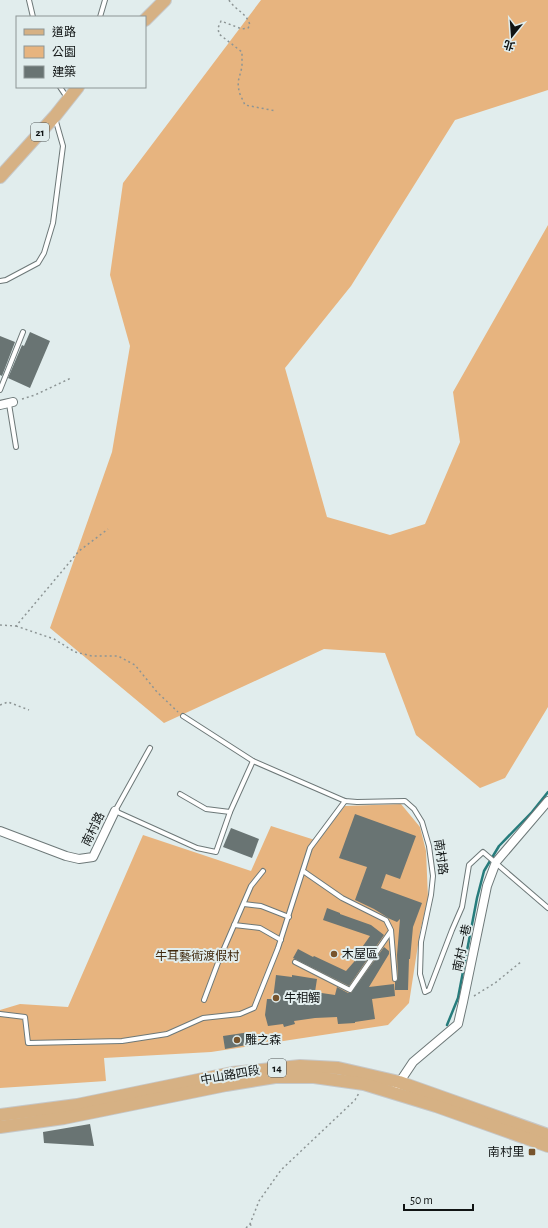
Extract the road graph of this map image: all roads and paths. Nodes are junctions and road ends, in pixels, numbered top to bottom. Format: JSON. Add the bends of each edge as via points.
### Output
{"nodes":[{"id":1,"x":29,"y":0,"type":"edge"},
{"id":2,"x":105,"y":0,"type":"edge"},
{"id":3,"x":165,"y":0,"type":"edge"},
{"id":4,"x":229,"y":0,"type":"edge"},
{"id":5,"x":33,"y":16,"type":"edge"},
{"id":6,"x":100,"y":16,"type":"edge"},
{"id":7,"x":146,"y":19,"type":"edge"},
{"id":8,"x":61,"y":88,"type":"edge"},
{"id":9,"x":77,"y":88,"type":"edge"},
{"id":10,"x":68,"y":99,"type":"junction"},
{"id":11,"x":276,"y":111,"type":"dead end"},
{"id":12,"x":54,"y":116,"type":"junction"},
{"id":13,"x":0,"y":177,"type":"edge"},
{"id":14,"x":0,"y":281,"type":"edge"},
{"id":15,"x":23,"y":332,"type":"dead end"},
{"id":16,"x":71,"y":378,"type":"dead end"},
{"id":17,"x":0,"y":390,"type":"edge"},
{"id":18,"x":11,"y":403,"type":"junction"},
{"id":19,"x":0,"y":405,"type":"edge"},
{"id":20,"x":16,"y":447,"type":"dead end"},
{"id":21,"x":108,"y":529,"type":"dead end"},
{"id":22,"x":0,"y":625,"type":"edge"},
{"id":23,"x":16,"y":626,"type":"junction"},
{"id":24,"x":0,"y":705,"type":"edge"},
{"id":25,"x":29,"y":710,"type":"dead end"},
{"id":26,"x":183,"y":716,"type":"joint"},
{"id":27,"x":150,"y":748,"type":"dead end"},
{"id":28,"x":252,"y":761,"type":"junction"},
{"id":29,"x":180,"y":794,"type":"dead end"},
{"id":30,"x":345,"y":801,"type":"junction"},
{"id":31,"x":548,"y":801,"type":"edge"},
{"id":32,"x":115,"y":811,"type":"junction"},
{"id":33,"x":230,"y":812,"type":"junction"},
{"id":34,"x":0,"y":831,"type":"edge"},
{"id":35,"x":496,"y":862,"type":"junction"},
{"id":36,"x":262,"y":871,"type":"dead end"},
{"id":37,"x":303,"y":871,"type":"junction"},
{"id":38,"x":244,"y":904,"type":"junction"},
{"id":39,"x":548,"y":908,"type":"edge"},
{"id":40,"x":289,"y":917,"type":"junction"},
{"id":41,"x":234,"y":925,"type":"junction"},
{"id":42,"x":391,"y":930,"type":"junction"},
{"id":43,"x":281,"y":940,"type":"junction"},
{"id":44,"x":522,"y":960,"type":"dead end"},
{"id":45,"x":295,"y":962,"type":"dead end"},
{"id":46,"x":395,"y":979,"type":"dead end"},
{"id":47,"x":204,"y":1000,"type":"dead end"},
{"id":48,"x":463,"y":1002,"type":"junction"},
{"id":49,"x":0,"y":1014,"type":"edge"},
{"id":50,"x":399,"y":1082,"type":"junction"},
{"id":51,"x":364,"y":1084,"type":"junction"},
{"id":52,"x":393,"y":1093,"type":"junction"},
{"id":53,"x":0,"y":1115,"type":"edge"},
{"id":54,"x":0,"y":1127,"type":"edge"},
{"id":55,"x":548,"y":1135,"type":"edge"},
{"id":56,"x":548,"y":1146,"type":"edge"},
{"id":57,"x":250,"y":1224,"type":"junction"},
{"id":58,"x":246,"y":1228,"type":"edge"},
{"id":59,"x":253,"y":1228,"type":"edge"}],
"edges":[{"from":1,"to":5,"type":"lane"},
{"from":2,"to":6,"type":"lane"},
{"from":3,"to":7,"type":"main road"},
{"from":4,"to":11,"type":"path","via":[[248,17],[250,25],[242,29],[221,21],[218,28],[219,34],[242,52],[239,92],[245,105]]},
{"from":8,"to":10,"type":"lane"},
{"from":9,"to":10,"type":"main road","number":"21"},
{"from":10,"to":12,"type":"main road","number":"21"},
{"from":12,"to":13,"type":"main road","number":"21"},
{"from":12,"to":14,"type":"lane","via":[[63,146],[53,223],[44,253],[38,263]]},
{"from":15,"to":17,"type":"lane"},
{"from":16,"to":18,"type":"path"},
{"from":18,"to":19,"type":"street"},
{"from":18,"to":20,"type":"lane"},
{"from":21,"to":23,"type":"path","via":[[79,551]]},
{"from":22,"to":23,"type":"path"},
{"from":23,"to":26,"type":"path","via":[[54,639],[75,652],[92,656],[118,656],[135,665],[157,692]]},
{"from":24,"to":25,"type":"path","via":[[8,702]]},
{"from":26,"to":28,"type":"lane","name":"南村路"},
{"from":27,"to":32,"type":"lane","name":"南村路"},
{"from":28,"to":30,"type":"lane","name":"南村路"},
{"from":28,"to":33,"type":"lane"},
{"from":29,"to":33,"type":"lane","via":[[206,809]]},
{"from":30,"to":35,"type":"lane","name":"南村路","via":[[405,801],[422,822],[429,846],[433,876],[421,942],[420,974],[425,992],[429,990],[462,907],[469,865],[483,852]]},
{"from":30,"to":37,"type":"lane","via":[[310,848]]},
{"from":31,"to":35,"type":"street","name":"南村一巷"},
{"from":32,"to":33,"type":"lane","via":[[197,848],[216,852]]},
{"from":32,"to":34,"type":"street","name":"南村路","via":[[93,857],[66,856]]},
{"from":35,"to":39,"type":"lane"},
{"from":35,"to":48,"type":"street","name":"南村一巷","via":[[487,886]]},
{"from":36,"to":38,"type":"lane","via":[[251,886]]},
{"from":37,"to":40,"type":"lane"},
{"from":37,"to":42,"type":"lane","via":[[342,898],[386,920]]},
{"from":38,"to":40,"type":"lane","via":[[261,906]]},
{"from":38,"to":41,"type":"lane"},
{"from":40,"to":43,"type":"lane"},
{"from":41,"to":43,"type":"lane","via":[[260,928]]},
{"from":41,"to":47,"type":"lane"},
{"from":42,"to":45,"type":"lane","via":[[350,990]]},
{"from":42,"to":46,"type":"lane"},
{"from":43,"to":49,"type":"lane","via":[[254,1008],[240,1014],[203,1018],[167,1034],[122,1041],[28,1042],[25,1017]]},
{"from":44,"to":48,"type":"path","via":[[495,983]]},
{"from":48,"to":50,"type":"street","name":"南村一巷","via":[[458,1024],[413,1062]]},
{"from":50,"to":52,"type":"street","name":"南村一巷"},
{"from":50,"to":53,"type":"main road","name":"中山路四段","number":"14","via":[[338,1068],[300,1066],[232,1073],[77,1105]]},
{"from":50,"to":55,"type":"main road","name":"中山路四段","number":"14"},
{"from":51,"to":52,"type":"main road","name":"中山路四段","number":"14"},
{"from":51,"to":54,"type":"main road","name":"中山路四段","number":"14","via":[[314,1077],[275,1077],[64,1118]]},
{"from":51,"to":57,"type":"path","via":[[355,1100],[282,1170],[259,1201]]},
{"from":52,"to":56,"type":"main road","name":"中山路四段","number":"14"},
{"from":57,"to":58,"type":"path"},
{"from":57,"to":59,"type":"path"}]}
